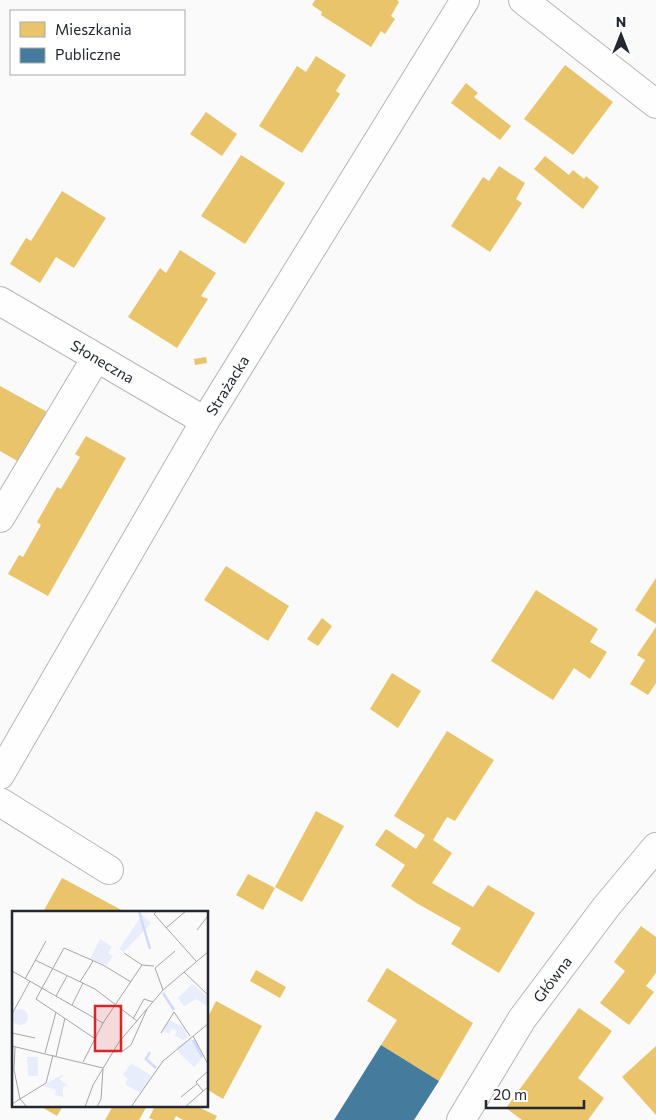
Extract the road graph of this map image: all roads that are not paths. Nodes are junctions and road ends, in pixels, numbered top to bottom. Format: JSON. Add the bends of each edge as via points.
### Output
{"nodes":[{"id":1,"x":465,"y":0,"type":"edge"},
{"id":2,"x":523,"y":0,"type":"edge"},
{"id":3,"x":656,"y":104,"type":"edge"},
{"id":4,"x":0,"y":302,"type":"edge"},
{"id":5,"x":96,"y":358,"type":"junction"},
{"id":6,"x":205,"y":421,"type":"junction"},
{"id":7,"x":0,"y":518,"type":"edge"},
{"id":8,"x":0,"y":776,"type":"edge"},
{"id":9,"x":0,"y":802,"type":"edge"},
{"id":10,"x":656,"y":847,"type":"edge"},
{"id":11,"x":109,"y":870,"type":"dead end"},
{"id":12,"x":461,"y":1120,"type":"edge"}],
"edges":[{"from":1,"to":6,"type":"street","name":"Strażacka"},
{"from":2,"to":3,"type":"street"},
{"from":4,"to":5,"type":"street","name":"Słoneczna"},
{"from":5,"to":6,"type":"street","name":"Słoneczna"},
{"from":5,"to":7,"type":"street"},
{"from":6,"to":8,"type":"street","name":"Strażacka"},
{"from":9,"to":11,"type":"street"},
{"from":10,"to":12,"type":"street","name":"Główna","via":[[522,1018]]}]}
